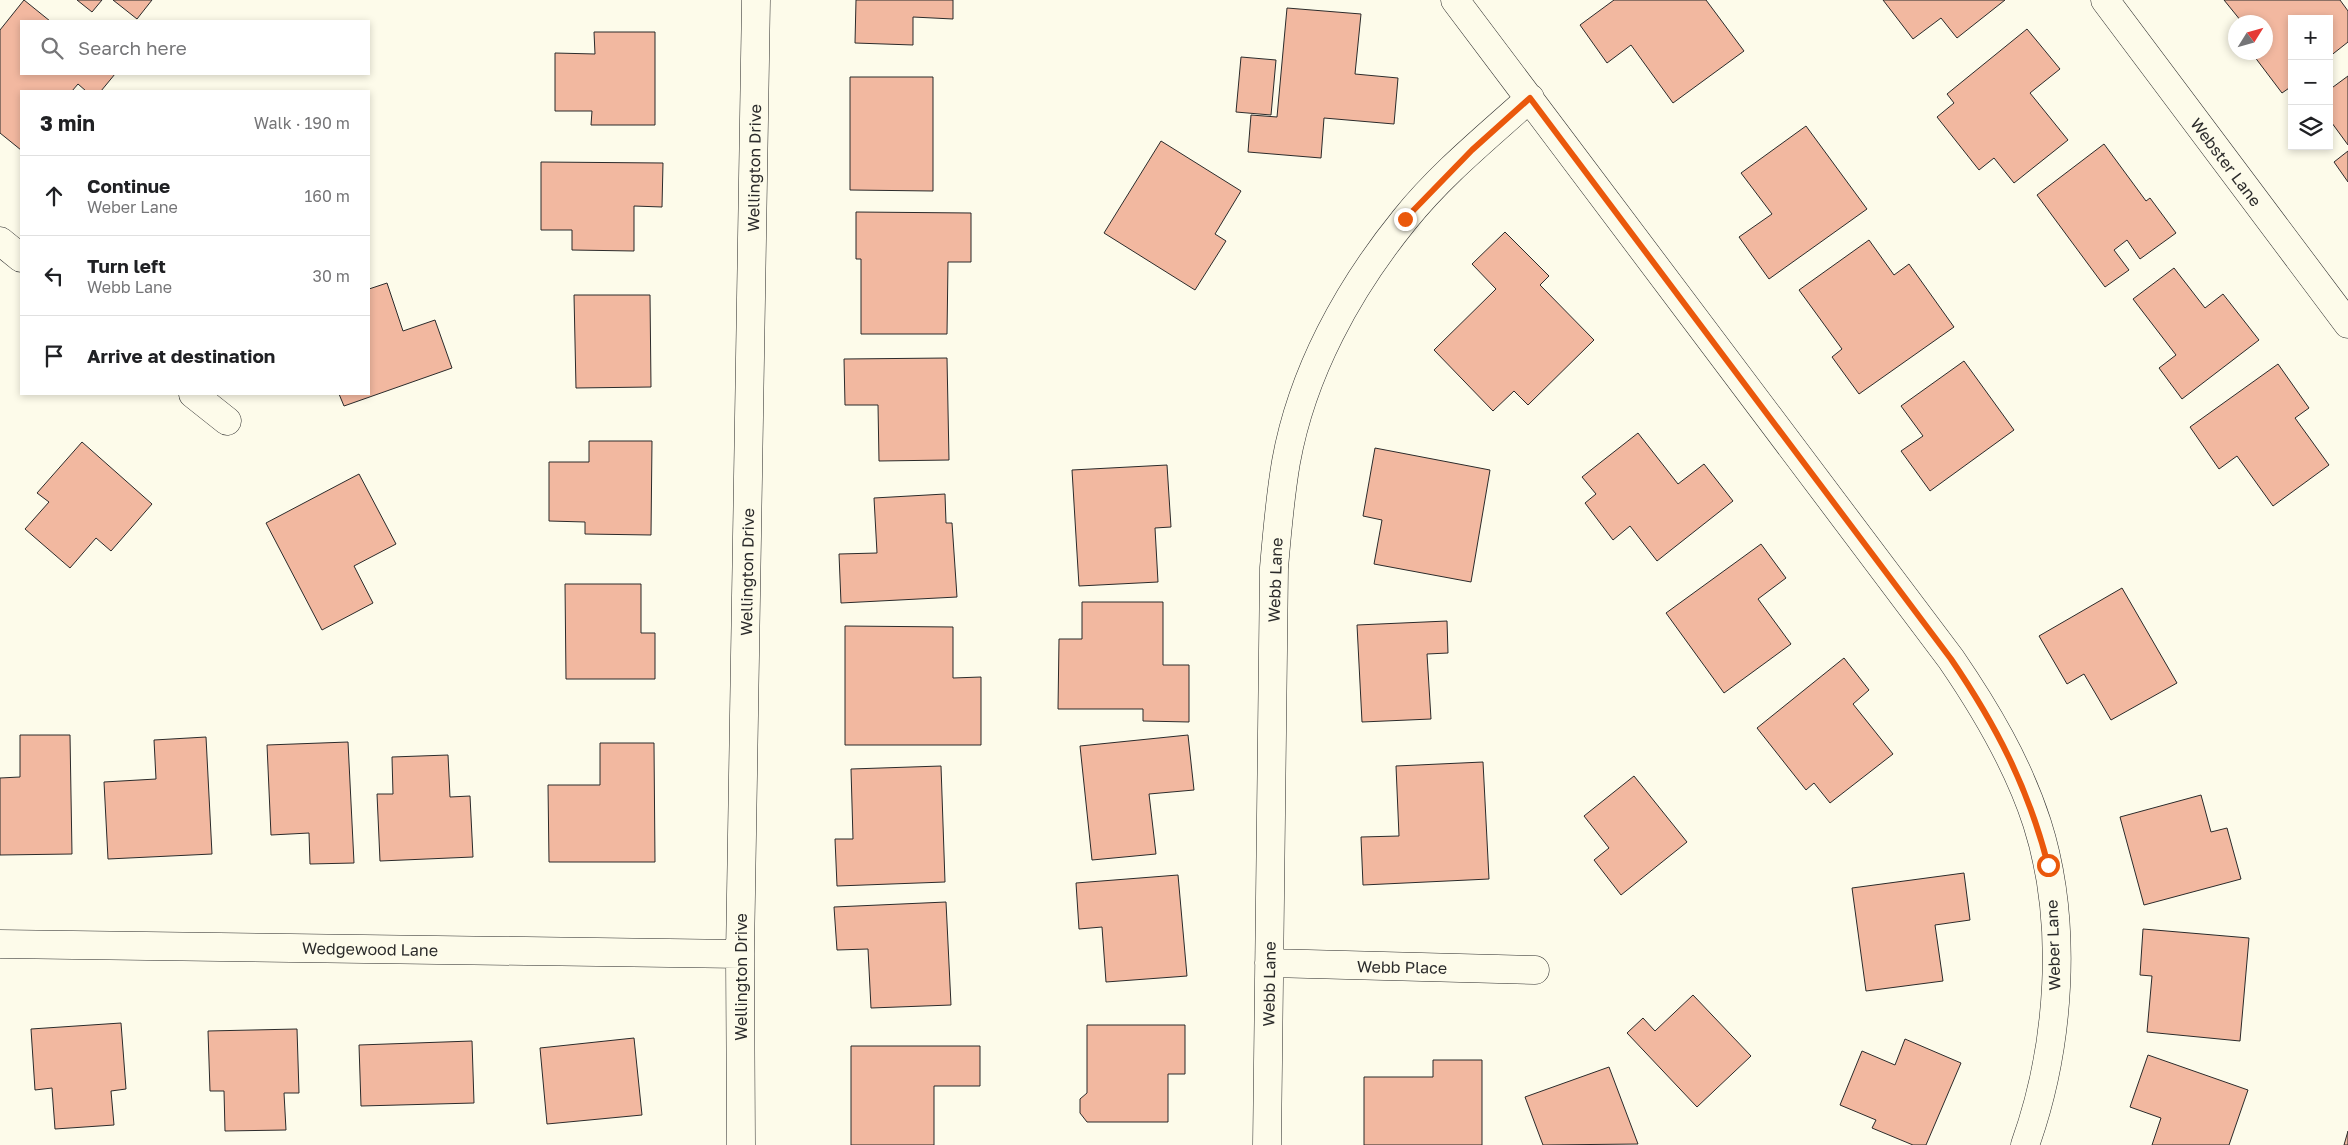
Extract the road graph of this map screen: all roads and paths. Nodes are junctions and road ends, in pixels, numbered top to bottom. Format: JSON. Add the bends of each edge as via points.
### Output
{"nodes":[{"id":1,"x":756,"y":0,"type":"edge"},
{"id":2,"x":1455,"y":0,"type":"edge"},
{"id":3,"x":2105,"y":0,"type":"edge"},
{"id":4,"x":1530,"y":98,"type":"junction"},
{"id":5,"x":0,"y":241,"type":"edge"},
{"id":6,"x":20,"y":257,"type":"edge"},
{"id":7,"x":2348,"y":324,"type":"edge"},
{"id":8,"x":194,"y":395,"type":"edge"},
{"id":9,"x":227,"y":421,"type":"dead end"},
{"id":10,"x":0,"y":944,"type":"edge"},
{"id":11,"x":740,"y":954,"type":"junction"},
{"id":12,"x":1269,"y":963,"type":"junction"},
{"id":13,"x":1536,"y":970,"type":"dead end"},
{"id":14,"x":740,"y":1145,"type":"edge"},
{"id":15,"x":1267,"y":1145,"type":"edge"},
{"id":16,"x":2025,"y":1145,"type":"edge"}],
"edges":[{"from":1,"to":11,"type":"street","name":"Wellington Drive"},
{"from":2,"to":4,"type":"street","name":"Weber Lane"},
{"from":3,"to":7,"type":"street","name":"Webster Lane"},
{"from":4,"to":12,"type":"street","name":"Webb Lane","via":[[1436,185],[1380,252],[1330,334],[1296,420],[1279,506],[1274,568]]},
{"from":4,"to":16,"type":"street","name":"Weber Lane","via":[[1951,659],[2003,742],[2037,823],[2048,865],[2057,961],[2043,1086]]},
{"from":5,"to":6,"type":"street"},
{"from":8,"to":9,"type":"street"},
{"from":10,"to":11,"type":"street","name":"Wedgewood Lane"},
{"from":11,"to":14,"type":"street","name":"Wellington Drive"},
{"from":12,"to":13,"type":"street","name":"Webb Place"},
{"from":12,"to":15,"type":"street","name":"Webb Lane"}]}
